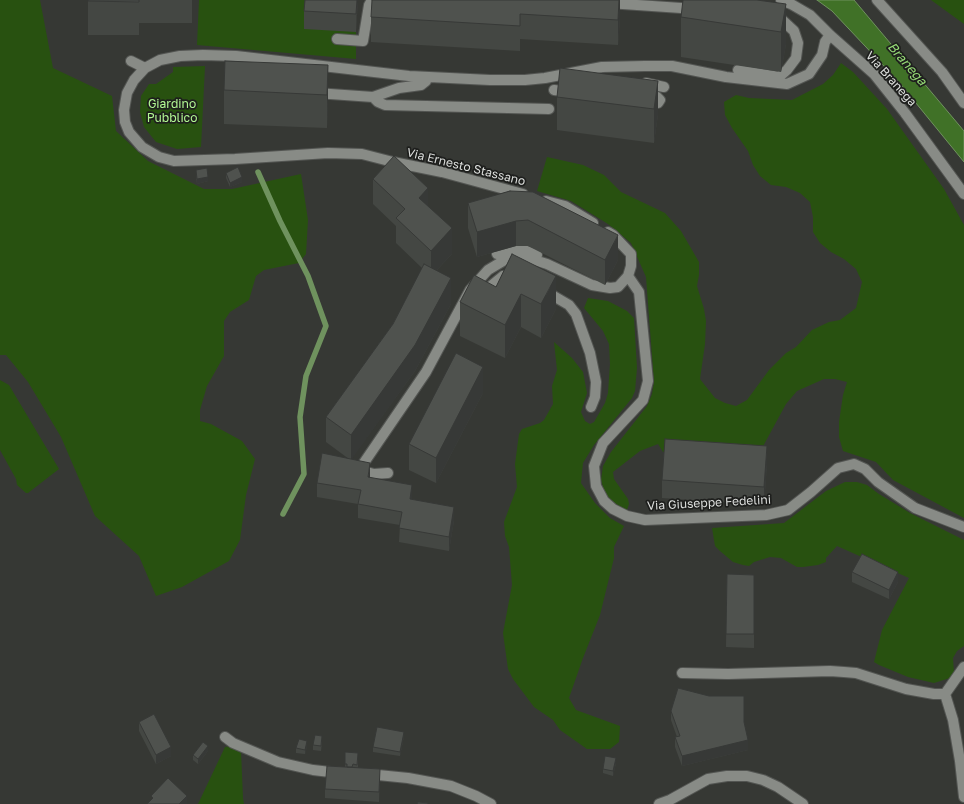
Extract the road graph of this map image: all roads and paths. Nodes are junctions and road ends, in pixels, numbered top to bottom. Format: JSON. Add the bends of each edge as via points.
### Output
{"nodes":[{"id":1,"x":372,"y":0,"type":"edge"},
{"id":2,"x":781,"y":0,"type":"edge"},
{"id":3,"x":877,"y":0,"type":"edge"},
{"id":4,"x":596,"y":2,"type":"edge"},
{"id":5,"x":710,"y":10,"type":"edge"},
{"id":6,"x":767,"y":14,"type":"edge"},
{"id":7,"x":830,"y":35,"type":"junction"},
{"id":8,"x":337,"y":39,"type":"dead end"},
{"id":9,"x":131,"y":61,"type":"dead end"},
{"id":10,"x":145,"y":68,"type":"junction"},
{"id":11,"x":738,"y":70,"type":"dead end"},
{"id":12,"x":427,"y":77,"type":"junction"},
{"id":13,"x":545,"y":78,"type":"junction"},
{"id":14,"x":577,"y":83,"type":"edge"},
{"id":15,"x":664,"y":87,"type":"dead end"},
{"id":16,"x":554,"y":90,"type":"dead end"},
{"id":17,"x":634,"y":90,"type":"edge"},
{"id":18,"x":305,"y":92,"type":"edge"},
{"id":19,"x":582,"y":93,"type":"edge"},
{"id":20,"x":373,"y":97,"type":"junction"},
{"id":21,"x":964,"y":103,"type":"edge"},
{"id":22,"x":549,"y":109,"type":"dead end"},
{"id":23,"x":963,"y":190,"type":"edge"},
{"id":24,"x":497,"y":254,"type":"dead end"},
{"id":25,"x":522,"y":276,"type":"edge"},
{"id":26,"x":628,"y":276,"type":"junction"},
{"id":27,"x":534,"y":284,"type":"edge"},
{"id":28,"x":610,"y":288,"type":"junction"},
{"id":29,"x":470,"y":290,"type":"junction"},
{"id":30,"x":591,"y":407,"type":"dead end"},
{"id":31,"x":388,"y":473,"type":"dead end"},
{"id":32,"x":964,"y":526,"type":"edge"},
{"id":33,"x":964,"y":667,"type":"edge"},
{"id":34,"x":682,"y":673,"type":"dead end"},
{"id":35,"x":945,"y":694,"type":"junction"},
{"id":36,"x":224,"y":737,"type":"dead end"},
{"id":37,"x":962,"y":762,"type":"edge"},
{"id":38,"x":964,"y":797,"type":"edge"},
{"id":39,"x":491,"y":804,"type":"edge"},
{"id":40,"x":659,"y":804,"type":"edge"},
{"id":41,"x":803,"y":804,"type":"edge"}],
"edges":[{"from":1,"to":8,"type":"street","via":[[363,41]]},
{"from":2,"to":7,"type":"street","name":"Via Branega","via":[[810,15]]},
{"from":3,"to":21,"type":"street","via":[[942,72]]},
{"from":4,"to":5,"type":"street"},
{"from":6,"to":11,"type":"street","via":[[780,18],[794,31],[798,43],[796,58],[780,77]]},
{"from":7,"to":13,"type":"street","name":"Via Ernesto Stassano","via":[[825,42],[822,55],[809,74],[787,84],[665,66],[602,67]]},
{"from":7,"to":23,"type":"street","name":"Via Branega","via":[[874,74]]},
{"from":9,"to":10,"type":"street"},
{"from":10,"to":12,"type":"street","name":"Via Ernesto Stassano","via":[[160,60],[180,56]]},
{"from":10,"to":26,"type":"street","name":"Via Ernesto Stassano","via":[[127,93],[125,122],[133,138],[159,157],[174,161],[328,153],[355,154],[442,172],[565,206],[613,235],[631,254]]},
{"from":12,"to":13,"type":"street","name":"Via Ernesto Stassano","via":[[490,80]]},
{"from":12,"to":20,"type":"street","via":[[421,85],[399,88]]},
{"from":13,"to":14,"type":"street","name":"Via Ernesto Stassano","via":[[563,83]]},
{"from":15,"to":17,"type":"street"},
{"from":16,"to":19,"type":"street"},
{"from":18,"to":20,"type":"street"},
{"from":20,"to":22,"type":"street","via":[[385,106]]},
{"from":24,"to":28,"type":"street","via":[[521,249]]},
{"from":25,"to":29,"type":"street","via":[[503,276],[481,296]]},
{"from":26,"to":28,"type":"street","via":[[618,287]]},
{"from":26,"to":32,"type":"street","name":"Via Giuseppe Fedelini","via":[[639,292],[648,381],[643,400],[603,443],[594,466],[596,486],[604,501],[613,509],[627,516],[646,520],[766,515],[788,510],[838,468],[854,464],[865,469],[878,482],[915,508]]},
{"from":27,"to":30,"type":"street","via":[[569,305],[576,314],[590,353],[596,382]]},
{"from":28,"to":29,"type":"street","via":[[592,285],[524,257],[508,258],[488,270]]},
{"from":29,"to":31,"type":"street","via":[[426,372],[359,470],[374,474]]},
{"from":33,"to":35,"type":"street"},
{"from":34,"to":35,"type":"street","via":[[844,672],[856,673],[906,689]]},
{"from":35,"to":37,"type":"street"},
{"from":36,"to":39,"type":"street","via":[[278,762],[313,770],[408,778],[451,786]]},
{"from":37,"to":38,"type":"street"},
{"from":40,"to":41,"type":"street","via":[[708,779],[727,776],[747,776],[763,780]]}]}
